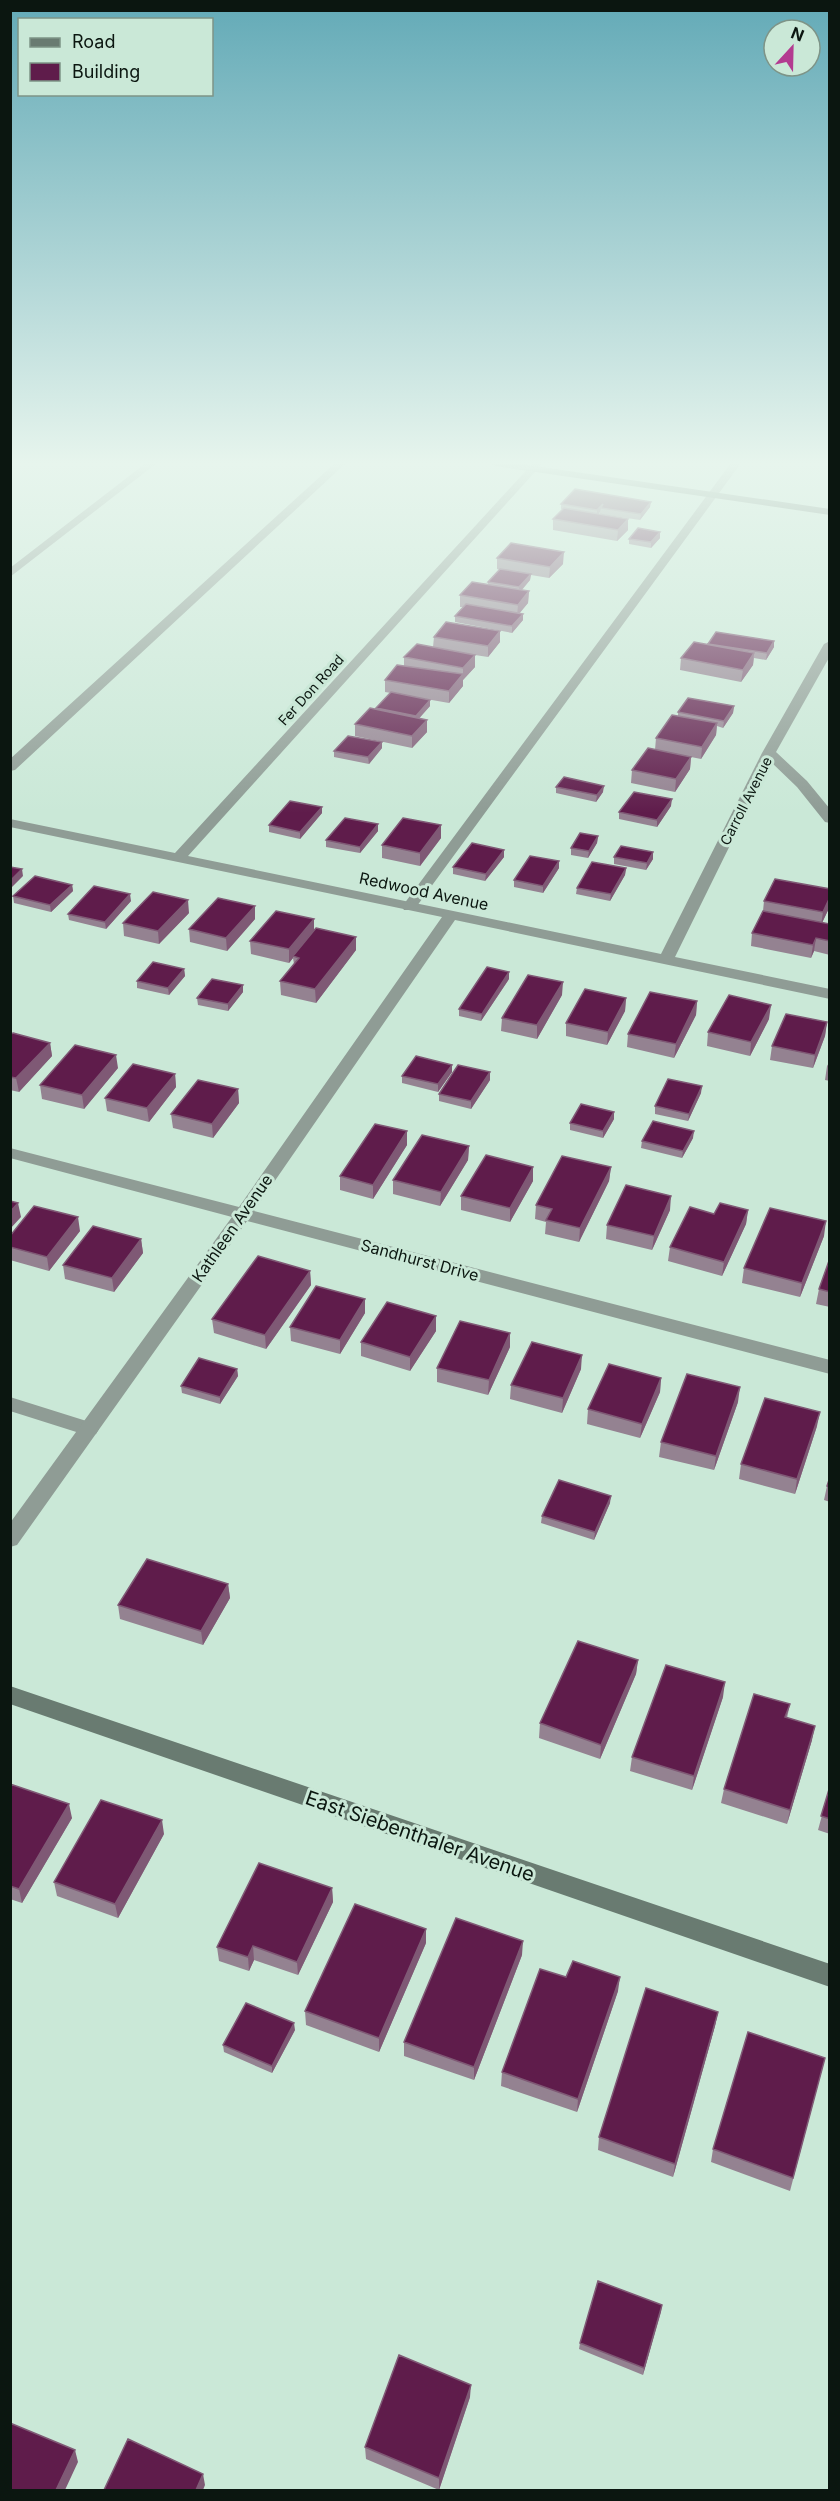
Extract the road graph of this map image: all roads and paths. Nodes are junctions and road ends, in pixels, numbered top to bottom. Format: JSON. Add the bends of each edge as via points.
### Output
{"nodes":[{"id":1,"x":214,"y":580,"type":"edge"},
{"id":2,"x":431,"y":580,"type":"edge"},
{"id":3,"x":650,"y":580,"type":"edge"},
{"id":4,"x":830,"y":644,"type":"edge"},
{"id":5,"x":769,"y":753,"type":"junction"},
{"id":6,"x":10,"y":767,"type":"edge"},
{"id":7,"x":830,"y":819,"type":"edge"},
{"id":8,"x":10,"y":823,"type":"edge"},
{"id":9,"x":178,"y":858,"type":"junction"},
{"id":10,"x":409,"y":907,"type":"junction"},
{"id":11,"x":451,"y":915,"type":"junction"},
{"id":12,"x":666,"y":960,"type":"junction"},
{"id":13,"x":830,"y":994,"type":"edge"},
{"id":14,"x":10,"y":1153,"type":"edge"},
{"id":15,"x":243,"y":1214,"type":"junction"},
{"id":16,"x":830,"y":1367,"type":"edge"},
{"id":17,"x":10,"y":1404,"type":"edge"},
{"id":18,"x":89,"y":1429,"type":"junction"},
{"id":19,"x":10,"y":1539,"type":"edge"},
{"id":20,"x":10,"y":1695,"type":"edge"},
{"id":21,"x":830,"y":1976,"type":"edge"}],
"edges":[{"from":1,"to":6,"type":"street"},
{"from":2,"to":9,"type":"street","name":"Fer Don Road"},
{"from":3,"to":10,"type":"street"},
{"from":4,"to":5,"type":"street","name":"Carroll Avenue"},
{"from":5,"to":7,"type":"street","via":[[802,784]]},
{"from":5,"to":12,"type":"street","name":"Carroll Avenue"},
{"from":8,"to":9,"type":"street","name":"Redwood Avenue"},
{"from":9,"to":10,"type":"street","name":"Redwood Avenue"},
{"from":10,"to":11,"type":"street","name":"Redwood Avenue"},
{"from":11,"to":12,"type":"street","name":"Redwood Avenue"},
{"from":11,"to":15,"type":"street","name":"Kathleen Avenue"},
{"from":12,"to":13,"type":"street","name":"Redwood Avenue"},
{"from":14,"to":15,"type":"street","name":"Sandhurst Drive"},
{"from":15,"to":16,"type":"street","name":"Sandhurst Drive"},
{"from":15,"to":18,"type":"street","name":"Kathleen Avenue"},
{"from":17,"to":18,"type":"street"},
{"from":18,"to":19,"type":"street","name":"Kathleen Avenue"},
{"from":20,"to":21,"type":"main road","name":"East Siebenthaler Avenue"}]}
